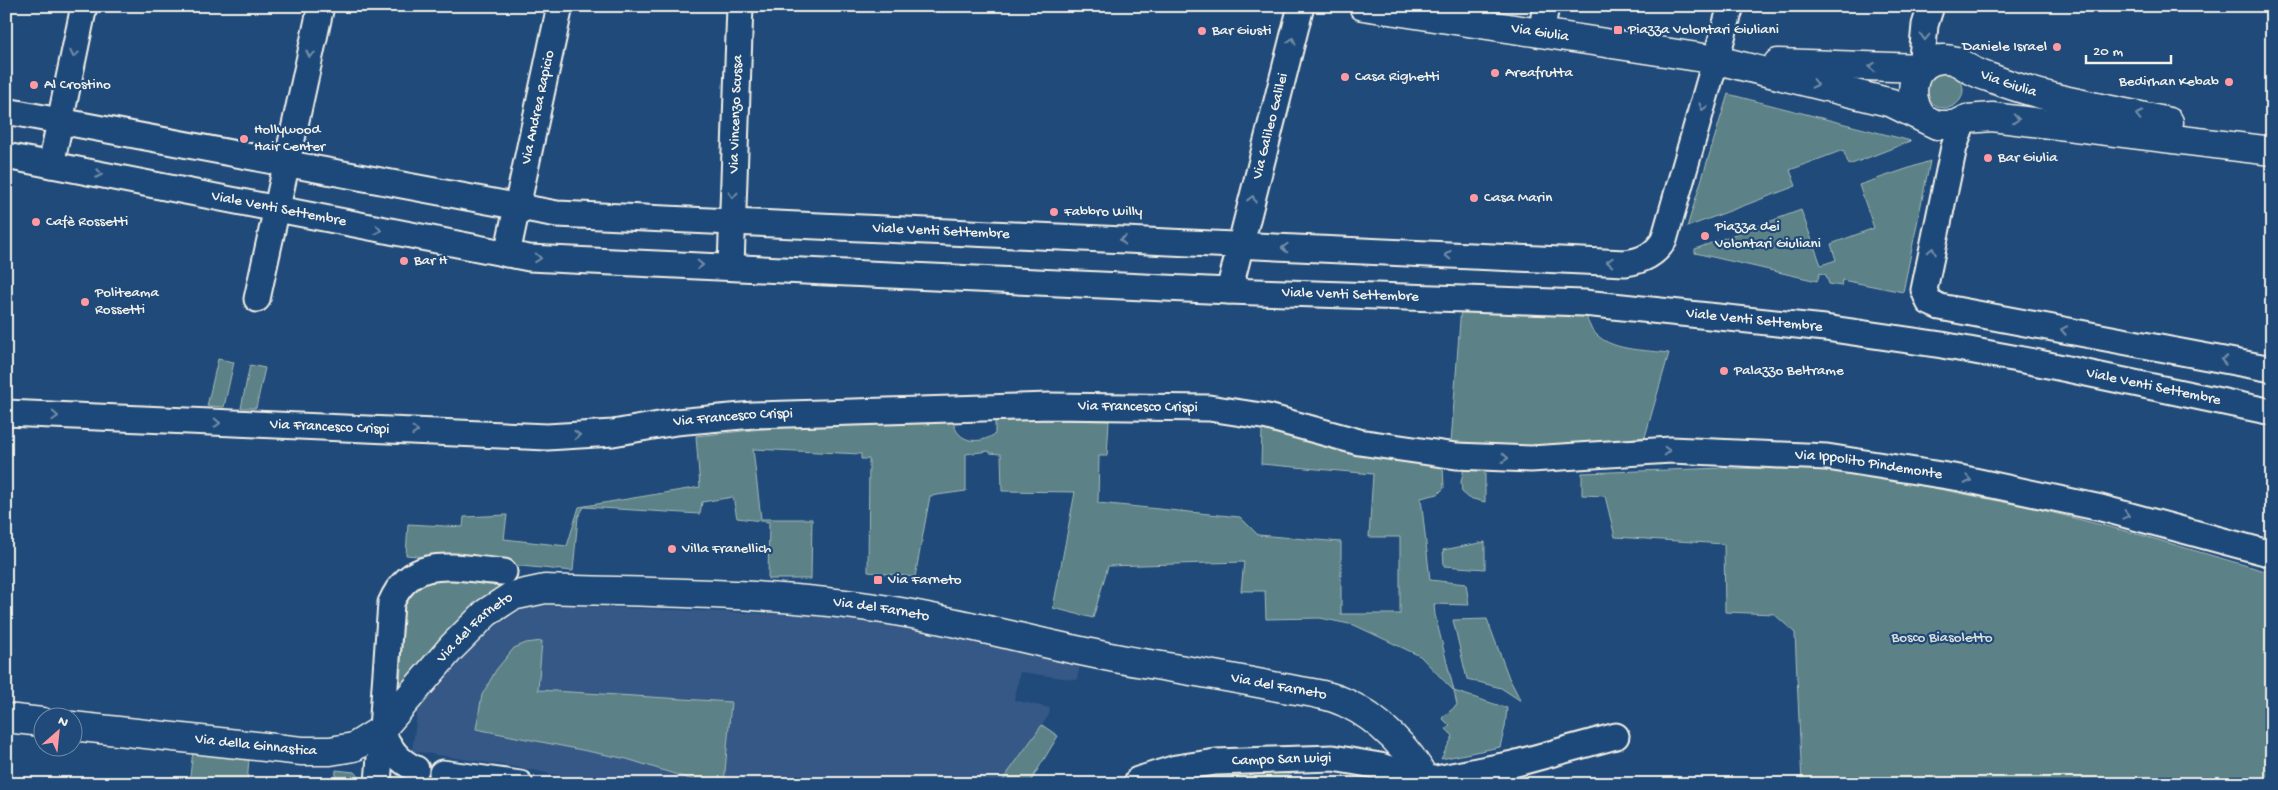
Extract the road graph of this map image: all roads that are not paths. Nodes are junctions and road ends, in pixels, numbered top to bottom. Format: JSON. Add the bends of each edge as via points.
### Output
{"nodes":[{"id":1,"x":84,"y":6,"type":"edge"},
{"id":2,"x":320,"y":6,"type":"edge"},
{"id":3,"x":560,"y":6,"type":"edge"},
{"id":4,"x":740,"y":6,"type":"edge"},
{"id":5,"x":1301,"y":6,"type":"edge"},
{"id":6,"x":1362,"y":6,"type":"edge"},
{"id":7,"x":1546,"y":6,"type":"edge"},
{"id":8,"x":1731,"y":6,"type":"edge"},
{"id":9,"x":1931,"y":6,"type":"edge"},
{"id":10,"x":1541,"y":33,"type":"junction"},
{"id":11,"x":1717,"y":60,"type":"junction"},
{"id":12,"x":1921,"y":68,"type":"junction"},
{"id":13,"x":1972,"y":70,"type":"junction"},
{"id":14,"x":6,"y":111,"type":"edge"},
{"id":15,"x":1921,"y":116,"type":"junction"},
{"id":16,"x":1965,"y":120,"type":"junction"},
{"id":17,"x":59,"y":122,"type":"junction"},
{"id":18,"x":2272,"y":146,"type":"edge"},
{"id":19,"x":2272,"y":151,"type":"edge"},
{"id":20,"x":6,"y":156,"type":"edge"},
{"id":21,"x":287,"y":164,"type":"junction"},
{"id":22,"x":51,"y":165,"type":"junction"},
{"id":23,"x":516,"y":208,"type":"junction"},
{"id":24,"x":277,"y":209,"type":"junction"},
{"id":25,"x":732,"y":221,"type":"junction"},
{"id":26,"x":1240,"y":246,"type":"junction"},
{"id":27,"x":507,"y":254,"type":"junction"},
{"id":28,"x":731,"y":266,"type":"junction"},
{"id":29,"x":1229,"y":291,"type":"junction"},
{"id":30,"x":256,"y":299,"type":"dead end"},
{"id":31,"x":2272,"y":369,"type":"edge"},
{"id":32,"x":2272,"y":412,"type":"edge"},
{"id":33,"x":6,"y":414,"type":"edge"},
{"id":34,"x":1456,"y":456,"type":"joint"},
{"id":35,"x":2272,"y":554,"type":"edge"},
{"id":36,"x":504,"y":572,"type":"dead end"},
{"id":37,"x":6,"y":718,"type":"edge"},
{"id":38,"x":32,"y":721,"type":"edge"},
{"id":39,"x":82,"y":727,"type":"edge"},
{"id":40,"x":381,"y":730,"type":"junction"},
{"id":41,"x":1616,"y":736,"type":"dead end"},
{"id":42,"x":416,"y":769,"type":"dead end"},
{"id":43,"x":442,"y":773,"type":"dead end"},
{"id":44,"x":1138,"y":780,"type":"dead end"},
{"id":45,"x":1426,"y":782,"type":"edge"},
{"id":46,"x":378,"y":784,"type":"edge"},
{"id":47,"x":520,"y":784,"type":"edge"}],
"edges":[{"from":1,"to":17,"type":"street","one_way":true},
{"from":2,"to":21,"type":"street","one_way":true},
{"from":3,"to":23,"type":"street","name":"Via Andrea Rapicio"},
{"from":4,"to":25,"type":"street","name":"Via Vincenzo Scussa","one_way":true},
{"from":26,"to":5,"type":"street","name":"Via Galileo Galilei","one_way":true},
{"from":6,"to":10,"type":"street","name":"Via Giulia"},
{"from":7,"to":10,"type":"street"},
{"from":8,"to":11,"type":"street"},
{"from":9,"to":12,"type":"street","one_way":true,"via":[[1925,25]]},
{"from":10,"to":11,"type":"street","name":"Via Giulia"},
{"from":12,"to":11,"type":"street","name":"Via Giulia","one_way":true},
{"from":11,"to":15,"type":"street","name":"Via Giulia","one_way":true,"via":[[1892,103]]},
{"from":11,"to":26,"type":"street","name":"Viale Venti Settembre","one_way":true,"via":[[1664,240],[1656,251],[1638,261]]},
{"from":12,"to":13,"type":"street","name":"Via Giulia","via":[[1941,59],[1963,63]]},
{"from":12,"to":15,"type":"street","via":[[1915,77],[1912,98]]},
{"from":13,"to":16,"type":"street","via":[[1978,80],[1979,101]]},
{"from":18,"to":13,"type":"street","name":"Via Giulia","one_way":true,"via":[[2023,88]]},
{"from":14,"to":17,"type":"street","name":"Viale Venti Settembre"},
{"from":15,"to":16,"type":"street","name":"Via Giulia","via":[[1928,122],[1946,126]]},
{"from":16,"to":19,"type":"street","name":"Via Giulia","one_way":true,"via":[[1992,117],[2032,120]]},
{"from":31,"to":16,"type":"street","one_way":true,"via":[[1933,305],[1926,299],[1924,290],[1954,147]]},
{"from":17,"to":21,"type":"street","name":"Viale Venti Settembre"},
{"from":17,"to":22,"type":"street"},
{"from":20,"to":22,"type":"street","name":"Viale Venti Settembre"},
{"from":21,"to":23,"type":"street","name":"Viale Venti Settembre"},
{"from":21,"to":24,"type":"street"},
{"from":22,"to":24,"type":"street","name":"Viale Venti Settembre","one_way":true},
{"from":23,"to":25,"type":"street","name":"Viale Venti Settembre","via":[[557,214]]},
{"from":23,"to":27,"type":"street"},
{"from":24,"to":27,"type":"street","name":"Viale Venti Settembre","one_way":true},
{"from":24,"to":30,"type":"street"},
{"from":26,"to":25,"type":"street","name":"Viale Venti Settembre","one_way":true},
{"from":25,"to":28,"type":"street"},
{"from":26,"to":29,"type":"street"},
{"from":27,"to":28,"type":"street","name":"Viale Venti Settembre","one_way":true,"via":[[550,259]]},
{"from":28,"to":29,"type":"street","name":"Viale Venti Settembre"},
{"from":29,"to":32,"type":"street","name":"Viale Venti Settembre","via":[[1584,303],[1825,328],[2025,360]]},
{"from":33,"to":34,"type":"street","name":"Via Francesco Crispi","one_way":true,"via":[[547,437],[613,433],[676,422],[752,415],[1050,406],[1209,408],[1268,417],[1359,442]]},
{"from":34,"to":35,"type":"street","name":"Via Ippolito Pindemonte","one_way":true,"via":[[1531,459],[1671,450],[1827,457],[1960,478],[2101,508]]},
{"from":36,"to":40,"type":"street","via":[[431,566],[409,576],[398,588],[391,603]]},
{"from":37,"to":38,"type":"street"},
{"from":39,"to":40,"type":"street","name":"Via della Ginnastica","via":[[302,751],[354,747]]},
{"from":40,"to":42,"type":"street","via":[[395,755]]},
{"from":40,"to":45,"type":"street","name":"Via del Farneto","via":[[452,647],[486,613],[512,596],[545,589],[758,596],[948,620],[1084,653],[1303,691],[1344,702],[1371,718],[1410,757]]},
{"from":40,"to":46,"type":"street"},
{"from":41,"to":45,"type":"street","name":"Campo San Luigi","via":[[1512,764]]},
{"from":43,"to":47,"type":"street"},
{"from":44,"to":45,"type":"street","name":"Campo San Luigi","via":[[1176,768],[1216,762],[1333,758],[1380,766]]}]}
